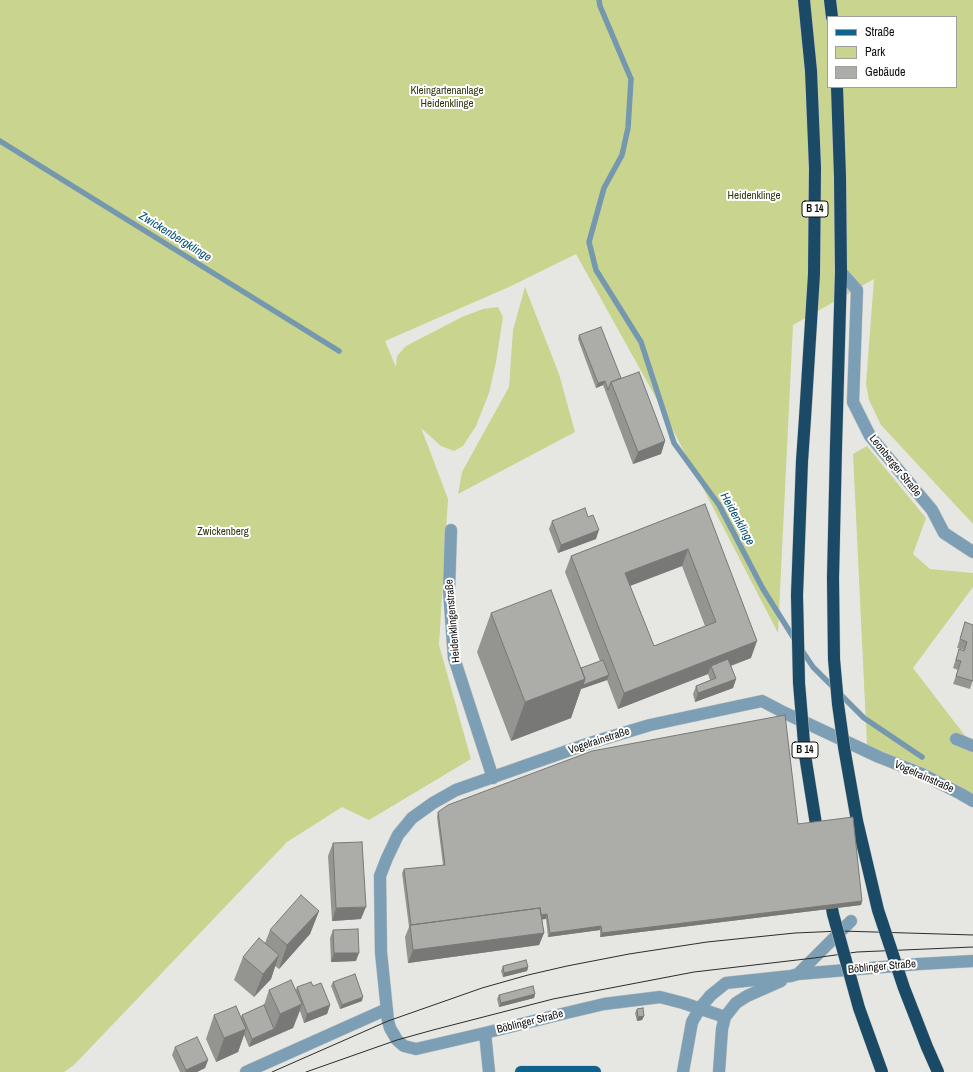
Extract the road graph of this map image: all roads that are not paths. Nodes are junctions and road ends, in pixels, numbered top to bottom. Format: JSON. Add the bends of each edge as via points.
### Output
{"nodes":[{"id":1,"x":804,"y":0,"type":"edge"},
{"id":2,"x":830,"y":0,"type":"edge"},
{"id":3,"x":832,"y":16,"type":"edge"},
{"id":4,"x":837,"y":88,"type":"edge"},
{"id":5,"x":841,"y":272,"type":"junction"},
{"id":6,"x":451,"y":530,"type":"dead end"},
{"id":7,"x":973,"y":552,"type":"edge"},
{"id":8,"x":956,"y":739,"type":"dead end"},
{"id":9,"x":973,"y":746,"type":"edge"},
{"id":10,"x":493,"y":778,"type":"junction"},
{"id":11,"x":973,"y":801,"type":"edge"},
{"id":12,"x":819,"y":845,"type":"edge"},
{"id":13,"x":827,"y":884,"type":"edge"},
{"id":14,"x":851,"y":921,"type":"dead end"},
{"id":15,"x":973,"y":961,"type":"edge"},
{"id":16,"x":795,"y":975,"type":"junction"},
{"id":17,"x":700,"y":1008,"type":"junction"},
{"id":18,"x":386,"y":1009,"type":"junction"},
{"id":19,"x":725,"y":1017,"type":"junction"},
{"id":20,"x":485,"y":1033,"type":"junction"},
{"id":21,"x":246,"y":1072,"type":"edge"},
{"id":22,"x":488,"y":1072,"type":"edge"},
{"id":23,"x":521,"y":1072,"type":"edge"},
{"id":24,"x":594,"y":1072,"type":"edge"},
{"id":25,"x":683,"y":1072,"type":"edge"},
{"id":26,"x":719,"y":1072,"type":"edge"},
{"id":27,"x":882,"y":1072,"type":"edge"},
{"id":28,"x":938,"y":1072,"type":"edge"}],
"edges":[{"from":1,"to":12,"type":"highway","number":"B 14","bridge":true,"via":[[811,71],[815,168],[814,274],[802,461],[797,595],[799,683],[805,755]]},
{"from":2,"to":3,"type":"highway"},
{"from":4,"to":5,"type":"highway","number":"B 14"},
{"from":5,"to":7,"type":"street","name":"Leonberger Straße","via":[[857,290],[853,402],[870,436],[932,510],[944,533]]},
{"from":5,"to":28,"type":"highway","number":"B 14","bridge":true,"via":[[833,578],[834,659],[838,704],[857,821],[878,910],[904,988]]},
{"from":6,"to":10,"type":"street","name":"Heidenklingenstraße","via":[[449,590],[454,658]]},
{"from":8,"to":9,"type":"street"},
{"from":10,"to":11,"type":"street","name":"Vogelrainstraße","via":[[590,743],[650,725],[762,701],[880,758],[922,774]]},
{"from":10,"to":18,"type":"street","name":"Vogelrainstraße","via":[[456,790],[412,818],[398,835],[387,858],[380,876]]},
{"from":13,"to":27,"type":"highway","bridge":true,"via":[[859,1008]]},
{"from":14,"to":16,"type":"street"},
{"from":15,"to":16,"type":"street","name":"Böblinger Straße"},
{"from":16,"to":17,"type":"street","name":"Böblinger Straße","via":[[726,983]]},
{"from":16,"to":19,"type":"street","name":"Böblinger Straße","via":[[747,996],[736,1003]]},
{"from":17,"to":19,"type":"street","name":"Böblinger Straße"},
{"from":17,"to":20,"type":"street","name":"Böblinger Straße","via":[[660,997],[604,1004]]},
{"from":17,"to":25,"type":"street","name":"Böblinger Straße","via":[[692,1022]]},
{"from":18,"to":20,"type":"street","name":"Böblinger Straße","via":[[390,1028],[397,1040],[404,1046],[416,1049]]},
{"from":18,"to":21,"type":"street"},
{"from":19,"to":26,"type":"street"},
{"from":20,"to":22,"type":"street"},
{"from":23,"to":24,"type":"main road"}]}
